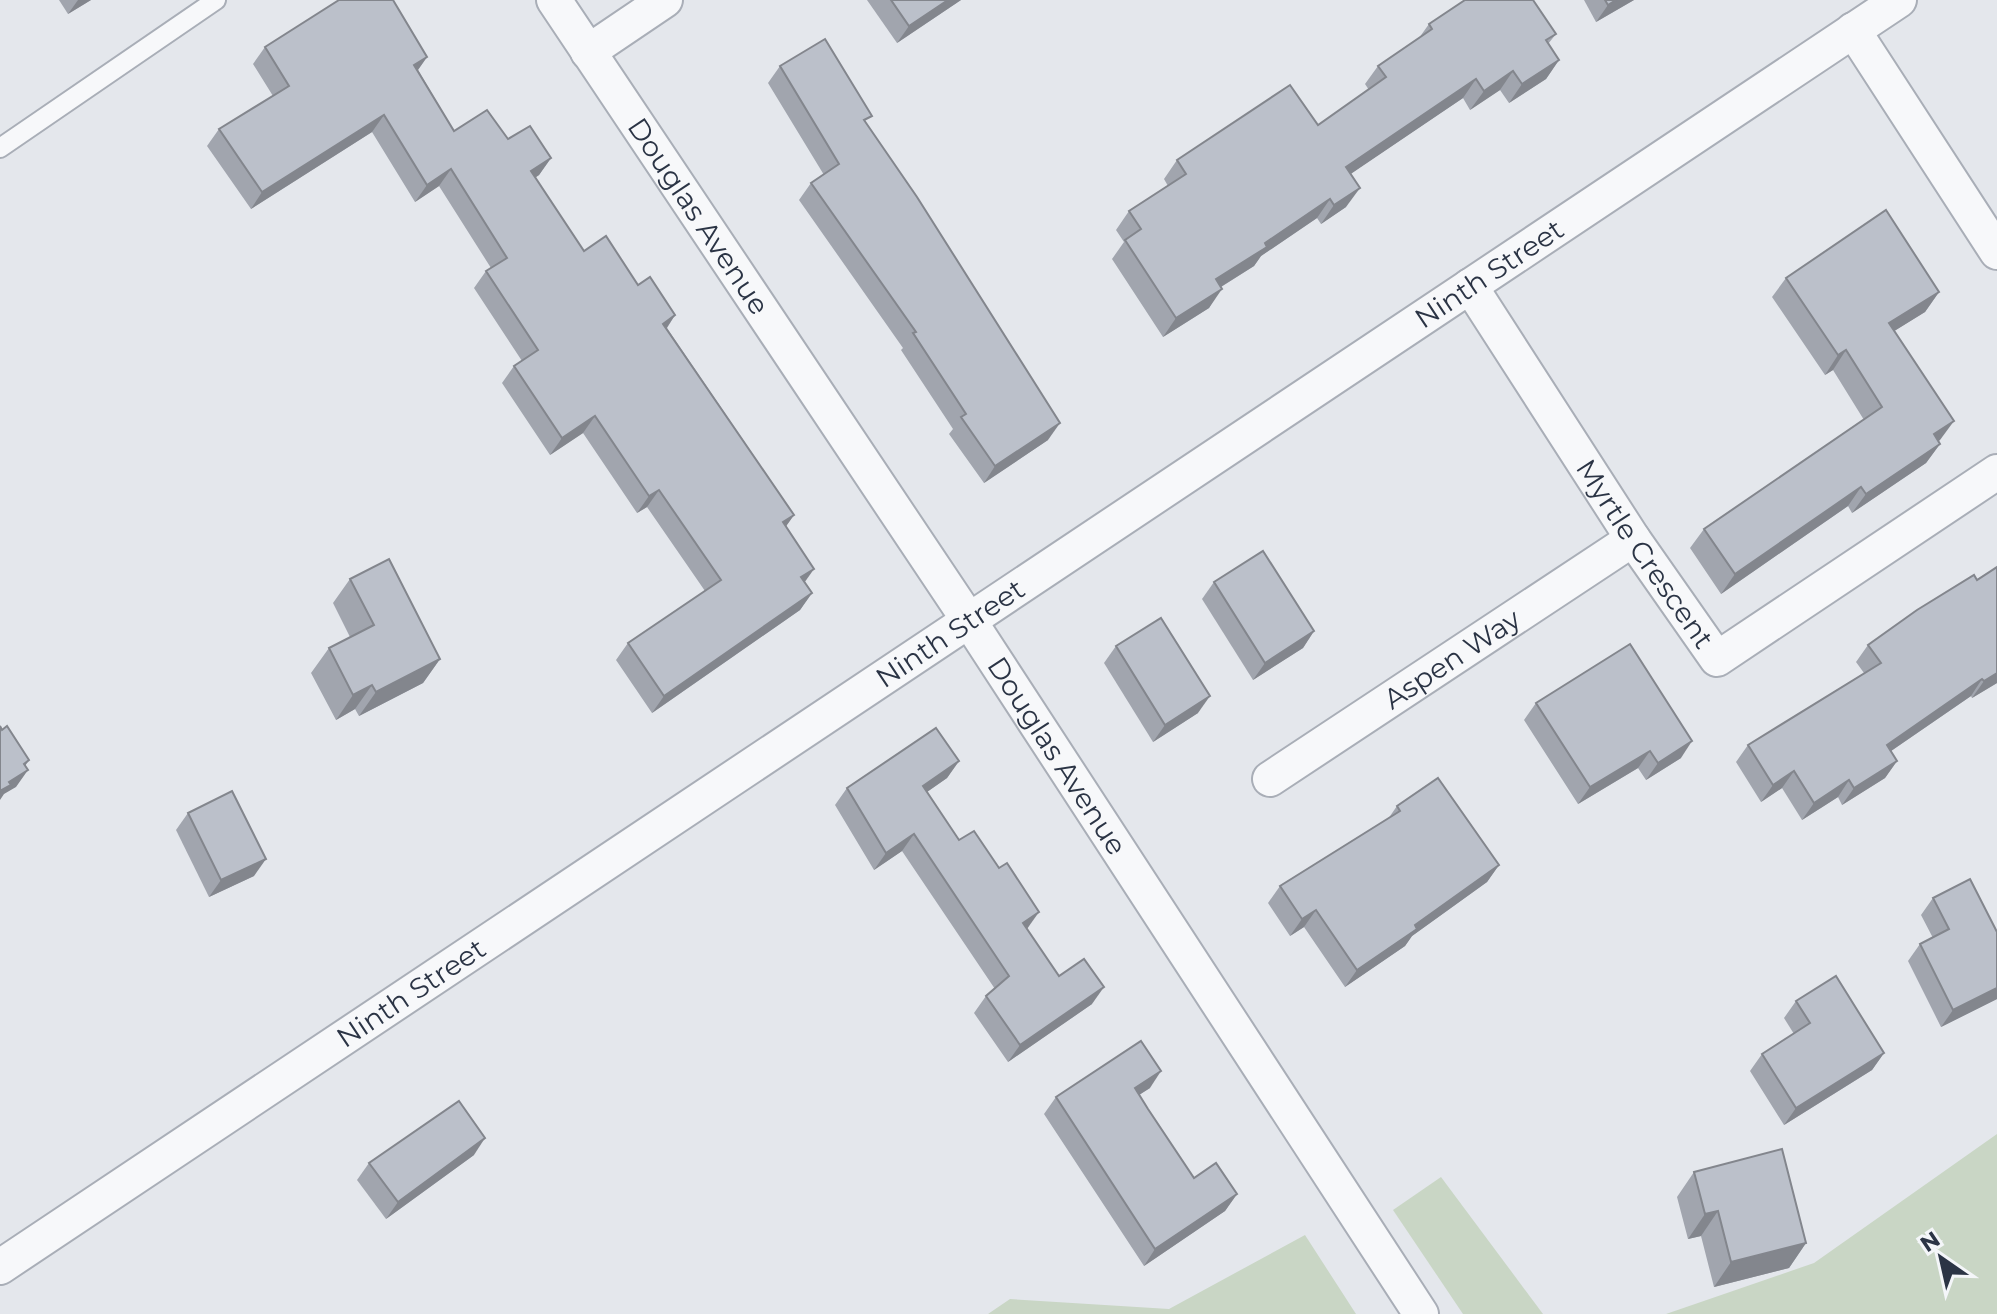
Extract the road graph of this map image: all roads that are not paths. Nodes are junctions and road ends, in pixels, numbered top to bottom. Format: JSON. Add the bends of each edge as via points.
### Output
{"nodes":[{"id":1,"x":216,"y":0,"type":"edge"},
{"id":2,"x":554,"y":0,"type":"edge"},
{"id":3,"x":665,"y":0,"type":"edge"},
{"id":4,"x":1899,"y":0,"type":"edge"},
{"id":5,"x":1853,"y":30,"type":"junction"},
{"id":6,"x":588,"y":52,"type":"junction"},
{"id":7,"x":0,"y":148,"type":"edge"},
{"id":8,"x":1997,"y":252,"type":"edge"},
{"id":9,"x":1470,"y":286,"type":"junction"},
{"id":10,"x":1997,"y":472,"type":"edge"},
{"id":11,"x":1633,"y":539,"type":"junction"},
{"id":12,"x":970,"y":622,"type":"junction"},
{"id":13,"x":1270,"y":779,"type":"dead end"},
{"id":14,"x":0,"y":1267,"type":"edge"},
{"id":15,"x":1421,"y":1314,"type":"edge"}],
"edges":[{"from":1,"to":7,"type":"lane"},
{"from":2,"to":6,"type":"street","name":"Douglas Avenue"},
{"from":3,"to":6,"type":"street"},
{"from":4,"to":5,"type":"street","name":"Ninth Street"},
{"from":5,"to":8,"type":"street"},
{"from":5,"to":9,"type":"street","name":"Ninth Street"},
{"from":6,"to":12,"type":"street","name":"Douglas Avenue"},
{"from":9,"to":11,"type":"street","name":"Myrtle Crescent"},
{"from":9,"to":12,"type":"street","name":"Ninth Street"},
{"from":10,"to":11,"type":"street","name":"Myrtle Crescent","via":[[1717,659]]},
{"from":11,"to":13,"type":"street","name":"Aspen Way"},
{"from":12,"to":14,"type":"street","name":"Ninth Street"},
{"from":12,"to":15,"type":"street","name":"Douglas Avenue"}]}
